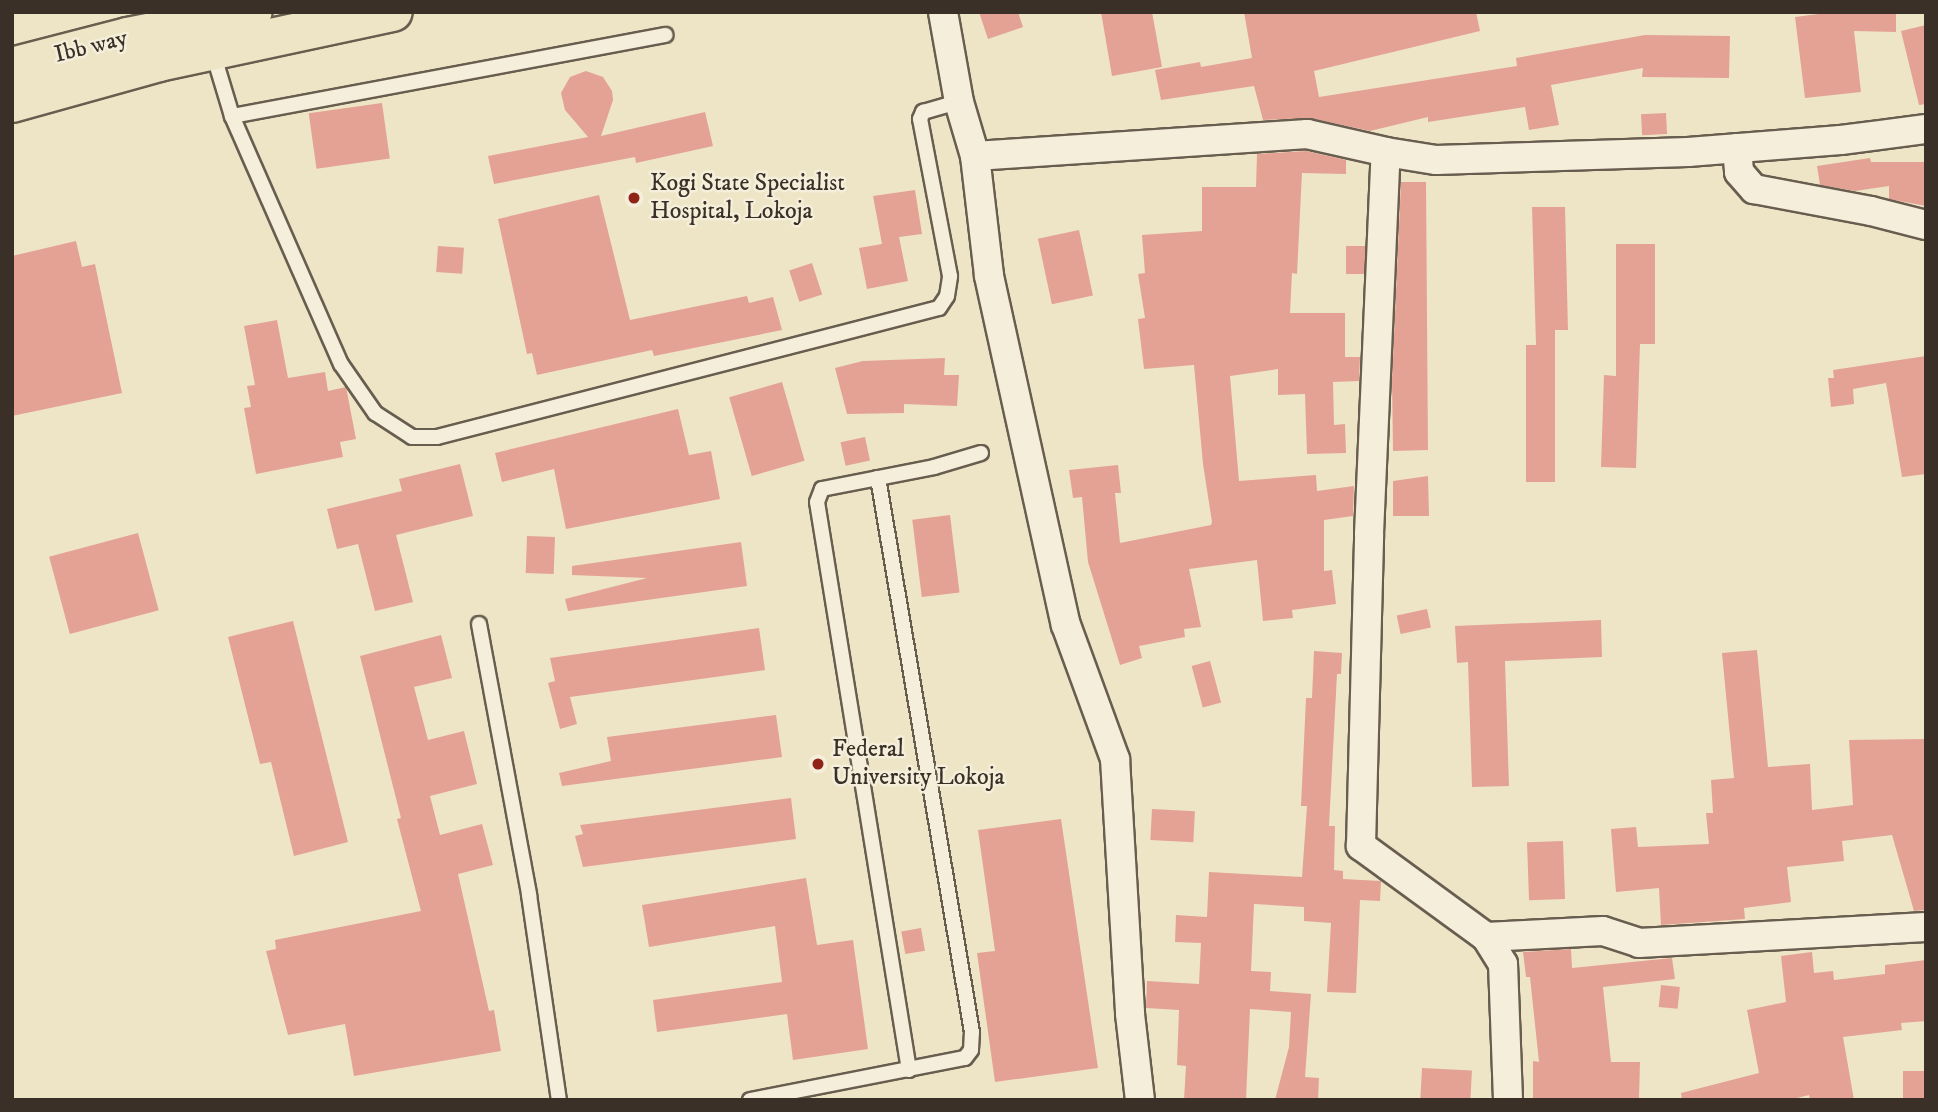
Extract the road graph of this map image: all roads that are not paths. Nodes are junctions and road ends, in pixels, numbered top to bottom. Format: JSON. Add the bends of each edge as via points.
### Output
{"nodes":[{"id":1,"x":253,"y":12,"type":"edge"},
{"id":2,"x":393,"y":12,"type":"edge"},
{"id":3,"x":943,"y":12,"type":"edge"},
{"id":4,"x":666,"y":35,"type":"dead end"},
{"id":5,"x":209,"y":37,"type":"junction"},
{"id":6,"x":12,"y":67,"type":"edge"},
{"id":7,"x":958,"y":102,"type":"junction"},
{"id":8,"x":12,"y":103,"type":"edge"},
{"id":9,"x":232,"y":116,"type":"junction"},
{"id":10,"x":1926,"y":128,"type":"edge"},
{"id":11,"x":1737,"y":148,"type":"junction"},
{"id":12,"x":1386,"y":152,"type":"junction"},
{"id":13,"x":975,"y":156,"type":"junction"},
{"id":14,"x":1926,"y":225,"type":"edge"},
{"id":15,"x":981,"y":453,"type":"dead end"},
{"id":16,"x":878,"y":478,"type":"junction"},
{"id":17,"x":479,"y":624,"type":"dead end"},
{"id":18,"x":1926,"y":927,"type":"edge"},
{"id":19,"x":1486,"y":937,"type":"junction"},
{"id":20,"x":909,"y":1070,"type":"junction"},
{"id":21,"x":559,"y":1100,"type":"edge"},
{"id":22,"x":750,"y":1100,"type":"edge"},
{"id":23,"x":1140,"y":1100,"type":"edge"},
{"id":24,"x":1508,"y":1100,"type":"edge"}],
"edges":[{"from":1,"to":5,"type":"highway","name":"Ibb way"},
{"from":2,"to":5,"type":"highway"},
{"from":3,"to":7,"type":"street"},
{"from":4,"to":9,"type":"lane"},
{"from":5,"to":6,"type":"highway","name":"Ibb way"},
{"from":5,"to":8,"type":"highway","via":[[135,68]]},
{"from":5,"to":9,"type":"lane"},
{"from":7,"to":9,"type":"lane","via":[[923,112],[919,120],[950,276],[947,296],[939,308],[437,438],[412,437],[394,428],[375,412],[341,364]]},
{"from":7,"to":13,"type":"street"},
{"from":10,"to":11,"type":"street"},
{"from":11,"to":12,"type":"street","via":[[1436,160]]},
{"from":11,"to":14,"type":"street","via":[[1739,172],[1754,189]]},
{"from":12,"to":13,"type":"street","via":[[1307,134]]},
{"from":12,"to":19,"type":"street","via":[[1369,522],[1361,846]]},
{"from":13,"to":23,"type":"street","via":[[989,276],[1066,625],[1115,759],[1130,1014]]},
{"from":15,"to":16,"type":"lane"},
{"from":16,"to":20,"type":"lane","via":[[822,489],[817,502]]},
{"from":16,"to":20,"type":"lane","via":[[972,1032],[971,1050],[965,1058]]},
{"from":17,"to":21,"type":"lane","via":[[533,921]]},
{"from":18,"to":19,"type":"street","via":[[1639,943],[1603,931]]},
{"from":19,"to":24,"type":"street","via":[[1503,964]]},
{"from":20,"to":22,"type":"lane"}]}
